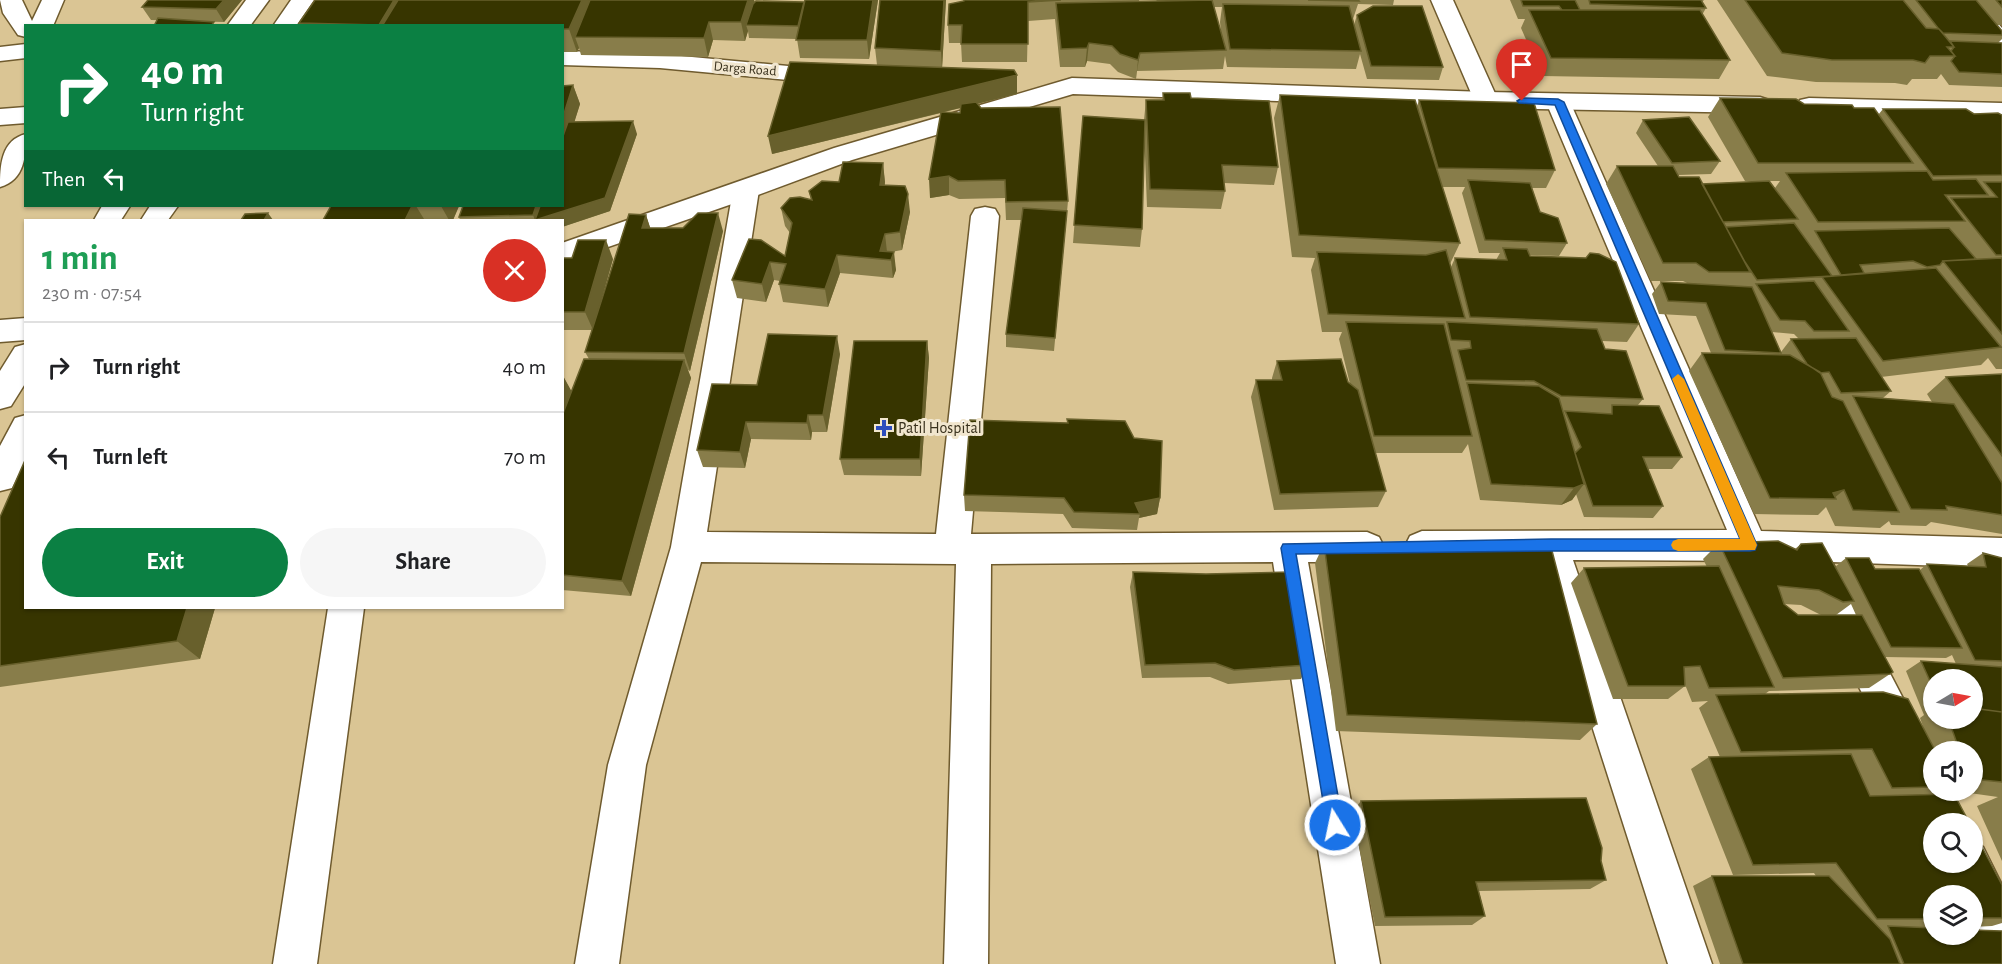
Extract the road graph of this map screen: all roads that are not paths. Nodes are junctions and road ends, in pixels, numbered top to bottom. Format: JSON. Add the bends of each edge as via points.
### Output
{"nodes":[{"id":1,"x":10,"y":0,"type":"edge"},
{"id":2,"x":53,"y":0,"type":"edge"},
{"id":3,"x":258,"y":0,"type":"edge"},
{"id":4,"x":303,"y":0,"type":"edge"},
{"id":5,"x":1442,"y":0,"type":"edge"},
{"id":6,"x":1965,"y":0,"type":"edge"},
{"id":7,"x":42,"y":24,"type":"edge"},
{"id":8,"x":240,"y":24,"type":"edge"},
{"id":9,"x":285,"y":24,"type":"edge"},
{"id":10,"x":24,"y":27,"type":"edge"},
{"id":11,"x":2002,"y":42,"type":"edge"},
{"id":12,"x":24,"y":51,"type":"edge"},
{"id":13,"x":0,"y":54,"type":"edge"},
{"id":14,"x":564,"y":58,"type":"edge"},
{"id":15,"x":848,"y":78,"type":"edge"},
{"id":16,"x":1001,"y":84,"type":"edge"},
{"id":17,"x":1072,"y":86,"type":"junction"},
{"id":18,"x":1486,"y":100,"type":"junction"},
{"id":19,"x":1558,"y":102,"type":"junction"},
{"id":20,"x":2000,"y":114,"type":"edge"},
{"id":21,"x":24,"y":115,"type":"edge"},
{"id":22,"x":0,"y":117,"type":"edge"},
{"id":23,"x":24,"y":145,"type":"edge"},
{"id":24,"x":0,"y":178,"type":"edge"},
{"id":25,"x":746,"y":190,"type":"junction"},
{"id":26,"x":985,"y":216,"type":"dead end"},
{"id":27,"x":564,"y":252,"type":"edge"},
{"id":28,"x":24,"y":329,"type":"edge"},
{"id":29,"x":0,"y":331,"type":"edge"},
{"id":30,"x":24,"y":358,"type":"edge"},
{"id":31,"x":0,"y":397,"type":"edge"},
{"id":32,"x":24,"y":431,"type":"edge"},
{"id":33,"x":0,"y":478,"type":"edge"},
{"id":34,"x":1551,"y":545,"type":"junction"},
{"id":35,"x":1750,"y":545,"type":"junction"},
{"id":36,"x":688,"y":547,"type":"junction"},
{"id":37,"x":1806,"y":547,"type":"junction"},
{"id":38,"x":1288,"y":548,"type":"junction"},
{"id":39,"x":963,"y":549,"type":"junction"},
{"id":40,"x":2002,"y":553,"type":"edge"},
{"id":41,"x":346,"y":609,"type":"edge"},
{"id":42,"x":1915,"y":760,"type":"edge"},
{"id":43,"x":1974,"y":873,"type":"edge"},
{"id":44,"x":2002,"y":929,"type":"edge"},
{"id":45,"x":296,"y":964,"type":"edge"},
{"id":46,"x":597,"y":964,"type":"edge"},
{"id":47,"x":966,"y":964,"type":"edge"},
{"id":48,"x":1358,"y":964,"type":"edge"},
{"id":49,"x":1690,"y":964,"type":"edge"}],
"edges":[{"from":1,"to":10,"type":"street"},
{"from":2,"to":7,"type":"street"},
{"from":3,"to":8,"type":"street"},
{"from":4,"to":9,"type":"street"},
{"from":5,"to":18,"type":"street"},
{"from":6,"to":11,"type":"street"},
{"from":12,"to":13,"type":"street"},
{"from":14,"to":15,"type":"street","name":"Darga Road","via":[[660,61]]},
{"from":16,"to":17,"type":"street"},
{"from":17,"to":18,"type":"street"},
{"from":17,"to":25,"type":"street","via":[[843,154]]},
{"from":18,"to":19,"type":"street"},
{"from":19,"to":20,"type":"street"},
{"from":19,"to":35,"type":"street"},
{"from":21,"to":22,"type":"street"},
{"from":23,"to":24,"type":"street"},
{"from":25,"to":27,"type":"street"},
{"from":25,"to":36,"type":"street"},
{"from":26,"to":39,"type":"street"},
{"from":28,"to":29,"type":"street"},
{"from":30,"to":31,"type":"street"},
{"from":32,"to":33,"type":"street"},
{"from":34,"to":35,"type":"street"},
{"from":34,"to":38,"type":"street"},
{"from":34,"to":49,"type":"street"},
{"from":35,"to":37,"type":"street"},
{"from":36,"to":39,"type":"street"},
{"from":36,"to":46,"type":"street","via":[[627,765]]},
{"from":37,"to":40,"type":"street"},
{"from":37,"to":42,"type":"street"},
{"from":38,"to":39,"type":"street"},
{"from":38,"to":48,"type":"street"},
{"from":39,"to":47,"type":"street"},
{"from":41,"to":45,"type":"street"},
{"from":43,"to":44,"type":"street"}]}
